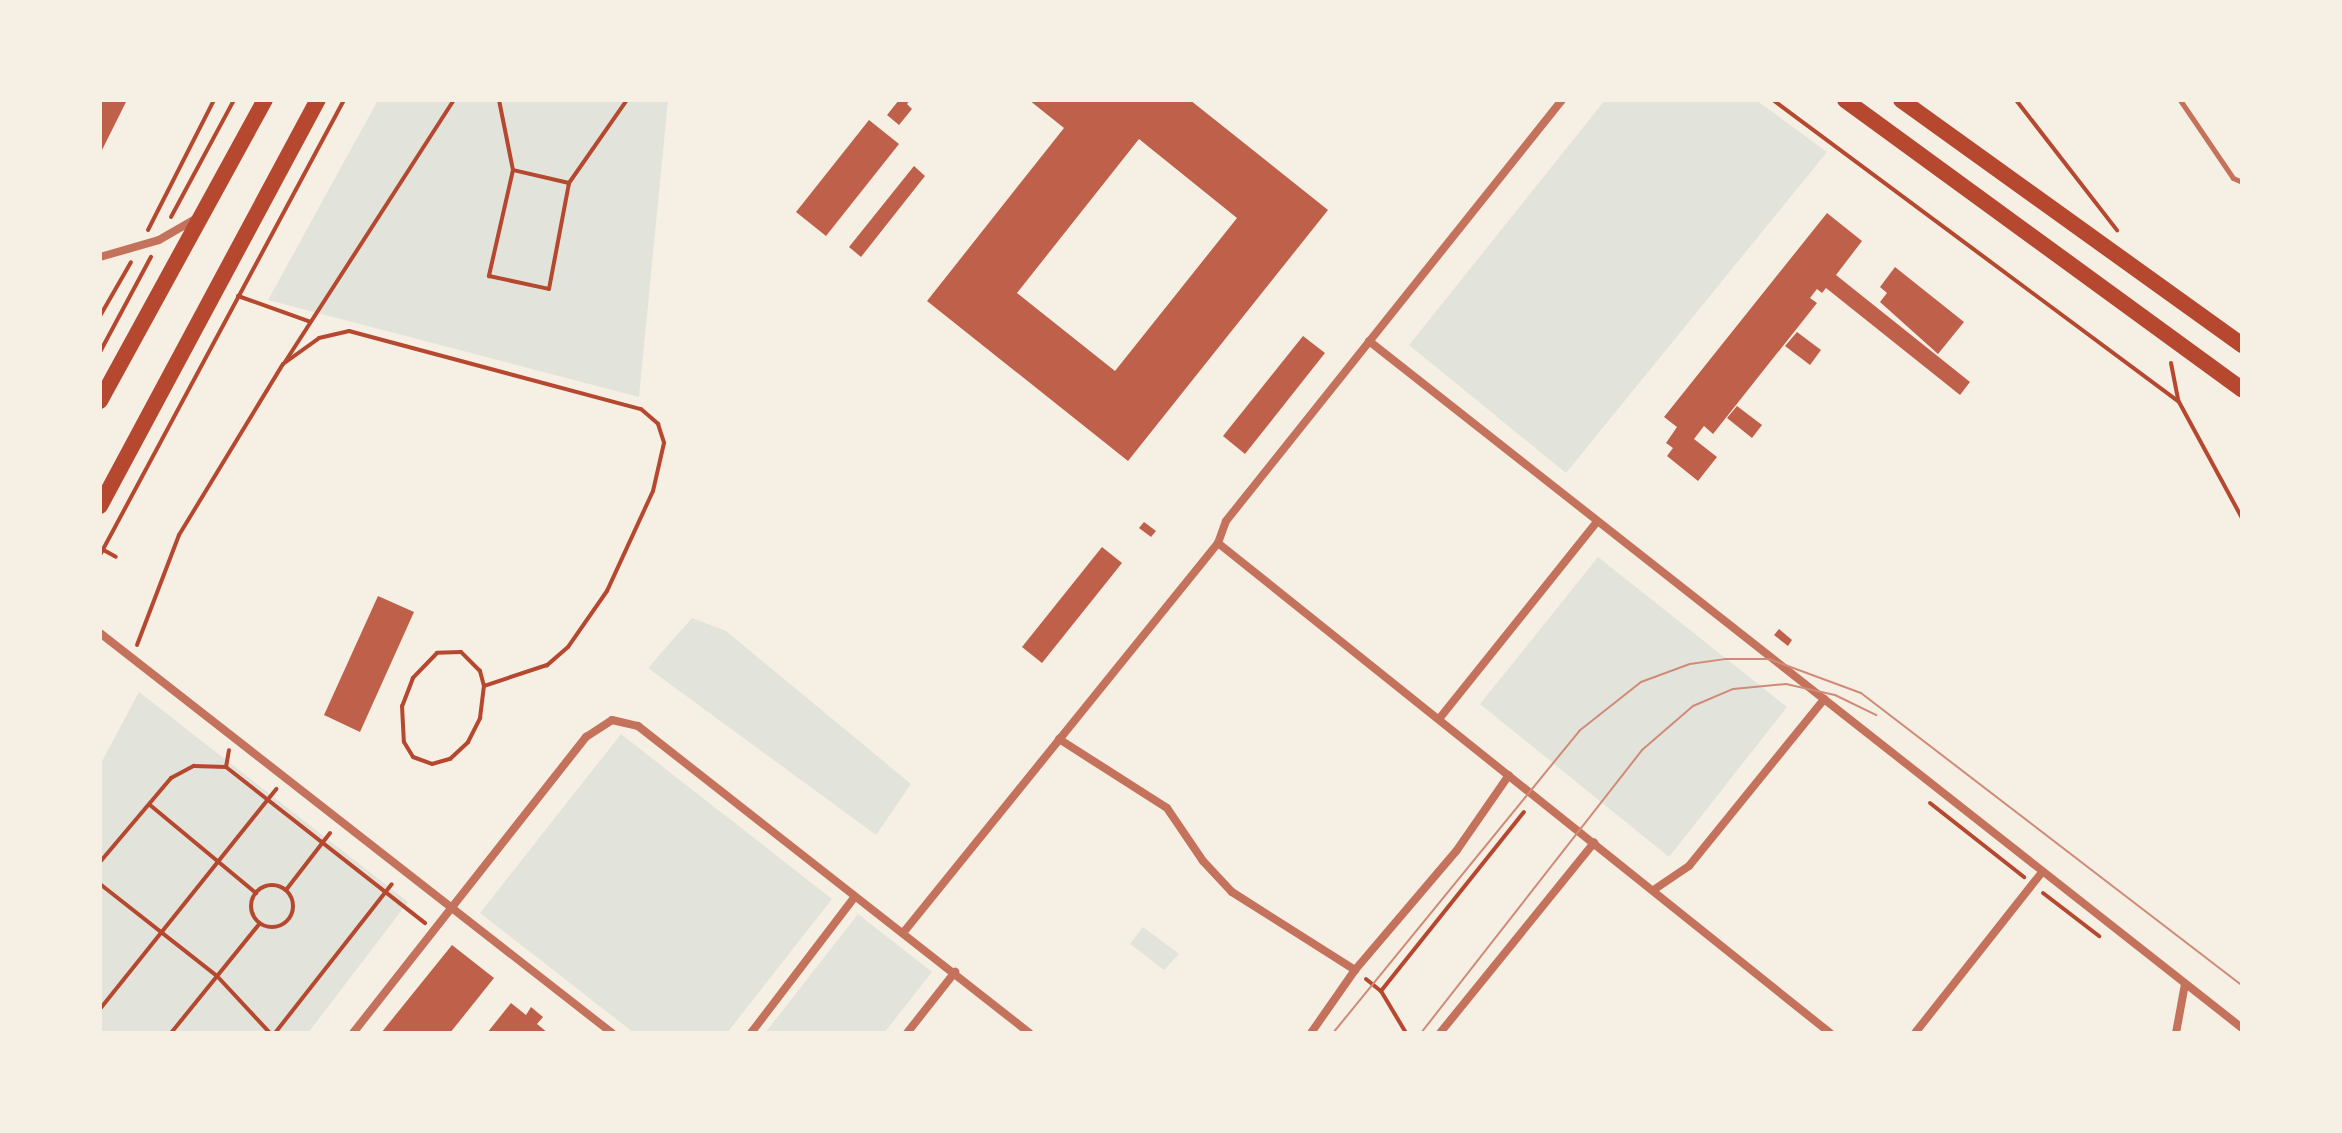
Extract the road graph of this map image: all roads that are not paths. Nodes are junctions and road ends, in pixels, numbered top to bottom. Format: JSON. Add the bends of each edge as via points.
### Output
{"nodes":[{"id":1,"x":265,"y":100,"type":"edge"},
{"id":2,"x":318,"y":100,"type":"edge"},
{"id":3,"x":1562,"y":100,"type":"edge"},
{"id":4,"x":1845,"y":100,"type":"edge"},
{"id":5,"x":1901,"y":100,"type":"edge"},
{"id":6,"x":2180,"y":100,"type":"edge"},
{"id":7,"x":2242,"y":182,"type":"edge"},
{"id":8,"x":201,"y":216,"type":"junction"},
{"id":9,"x":100,"y":257,"type":"edge"},
{"id":10,"x":1369,"y":341,"type":"junction"},
{"id":11,"x":2242,"y":345,"type":"edge"},
{"id":12,"x":2242,"y":389,"type":"edge"},
{"id":13,"x":100,"y":401,"type":"edge"},
{"id":14,"x":100,"y":506,"type":"edge"},
{"id":15,"x":1596,"y":523,"type":"junction"},
{"id":16,"x":1218,"y":543,"type":"junction"},
{"id":17,"x":100,"y":633,"type":"edge"},
{"id":18,"x":1824,"y":699,"type":"junction"},
{"id":19,"x":1439,"y":719,"type":"junction"},
{"id":20,"x":1059,"y":739,"type":"junction"},
{"id":21,"x":1509,"y":775,"type":"junction"},
{"id":22,"x":1594,"y":843,"type":"junction"},
{"id":23,"x":2042,"y":872,"type":"junction"},
{"id":24,"x":1655,"y":889,"type":"junction"},
{"id":25,"x":854,"y":898,"type":"junction"},
{"id":26,"x":453,"y":907,"type":"junction"},
{"id":27,"x":903,"y":933,"type":"junction"},
{"id":28,"x":1355,"y":970,"type":"junction"},
{"id":29,"x":955,"y":972,"type":"junction"},
{"id":30,"x":2185,"y":984,"type":"junction"},
{"id":31,"x":2242,"y":1028,"type":"edge"},
{"id":32,"x":353,"y":1033,"type":"edge"},
{"id":33,"x":612,"y":1033,"type":"edge"},
{"id":34,"x":751,"y":1033,"type":"edge"},
{"id":35,"x":907,"y":1033,"type":"edge"},
{"id":36,"x":1030,"y":1033,"type":"edge"},
{"id":37,"x":1311,"y":1033,"type":"edge"},
{"id":38,"x":1440,"y":1033,"type":"edge"},
{"id":39,"x":1830,"y":1033,"type":"edge"},
{"id":40,"x":1915,"y":1033,"type":"edge"},
{"id":41,"x":2176,"y":1033,"type":"edge"}],
"edges":[{"from":1,"to":8,"type":"main road"},
{"from":2,"to":14,"type":"main road"},
{"from":3,"to":10,"type":"street"},
{"from":4,"to":12,"type":"main road"},
{"from":5,"to":11,"type":"main road"},
{"from":6,"to":7,"type":"lane","via":[[2233,178]]},
{"from":8,"to":9,"type":"street","via":[[139,248]]},
{"from":8,"to":13,"type":"main road"},
{"from":10,"to":15,"type":"street"},
{"from":10,"to":16,"type":"street","via":[[1226,521]]},
{"from":15,"to":18,"type":"street"},
{"from":15,"to":19,"type":"street"},
{"from":16,"to":19,"type":"street"},
{"from":16,"to":20,"type":"street"},
{"from":17,"to":26,"type":"street"},
{"from":18,"to":23,"type":"street"},
{"from":18,"to":24,"type":"street","via":[[1689,866]]},
{"from":19,"to":21,"type":"street"},
{"from":20,"to":27,"type":"street"},
{"from":20,"to":28,"type":"street","via":[[1167,808],[1232,892]]},
{"from":21,"to":22,"type":"street"},
{"from":21,"to":28,"type":"street","via":[[1457,850]]},
{"from":22,"to":24,"type":"street"},
{"from":22,"to":38,"type":"street"},
{"from":23,"to":30,"type":"street"},
{"from":23,"to":40,"type":"street"},
{"from":24,"to":39,"type":"street"},
{"from":25,"to":26,"type":"street","via":[[638,726],[612,720],[586,737]]},
{"from":25,"to":27,"type":"street"},
{"from":25,"to":34,"type":"street"},
{"from":26,"to":32,"type":"street"},
{"from":26,"to":33,"type":"street"},
{"from":27,"to":29,"type":"street"},
{"from":28,"to":37,"type":"street"},
{"from":29,"to":35,"type":"street"},
{"from":29,"to":36,"type":"street"},
{"from":30,"to":31,"type":"street"},
{"from":30,"to":41,"type":"street"}]}
